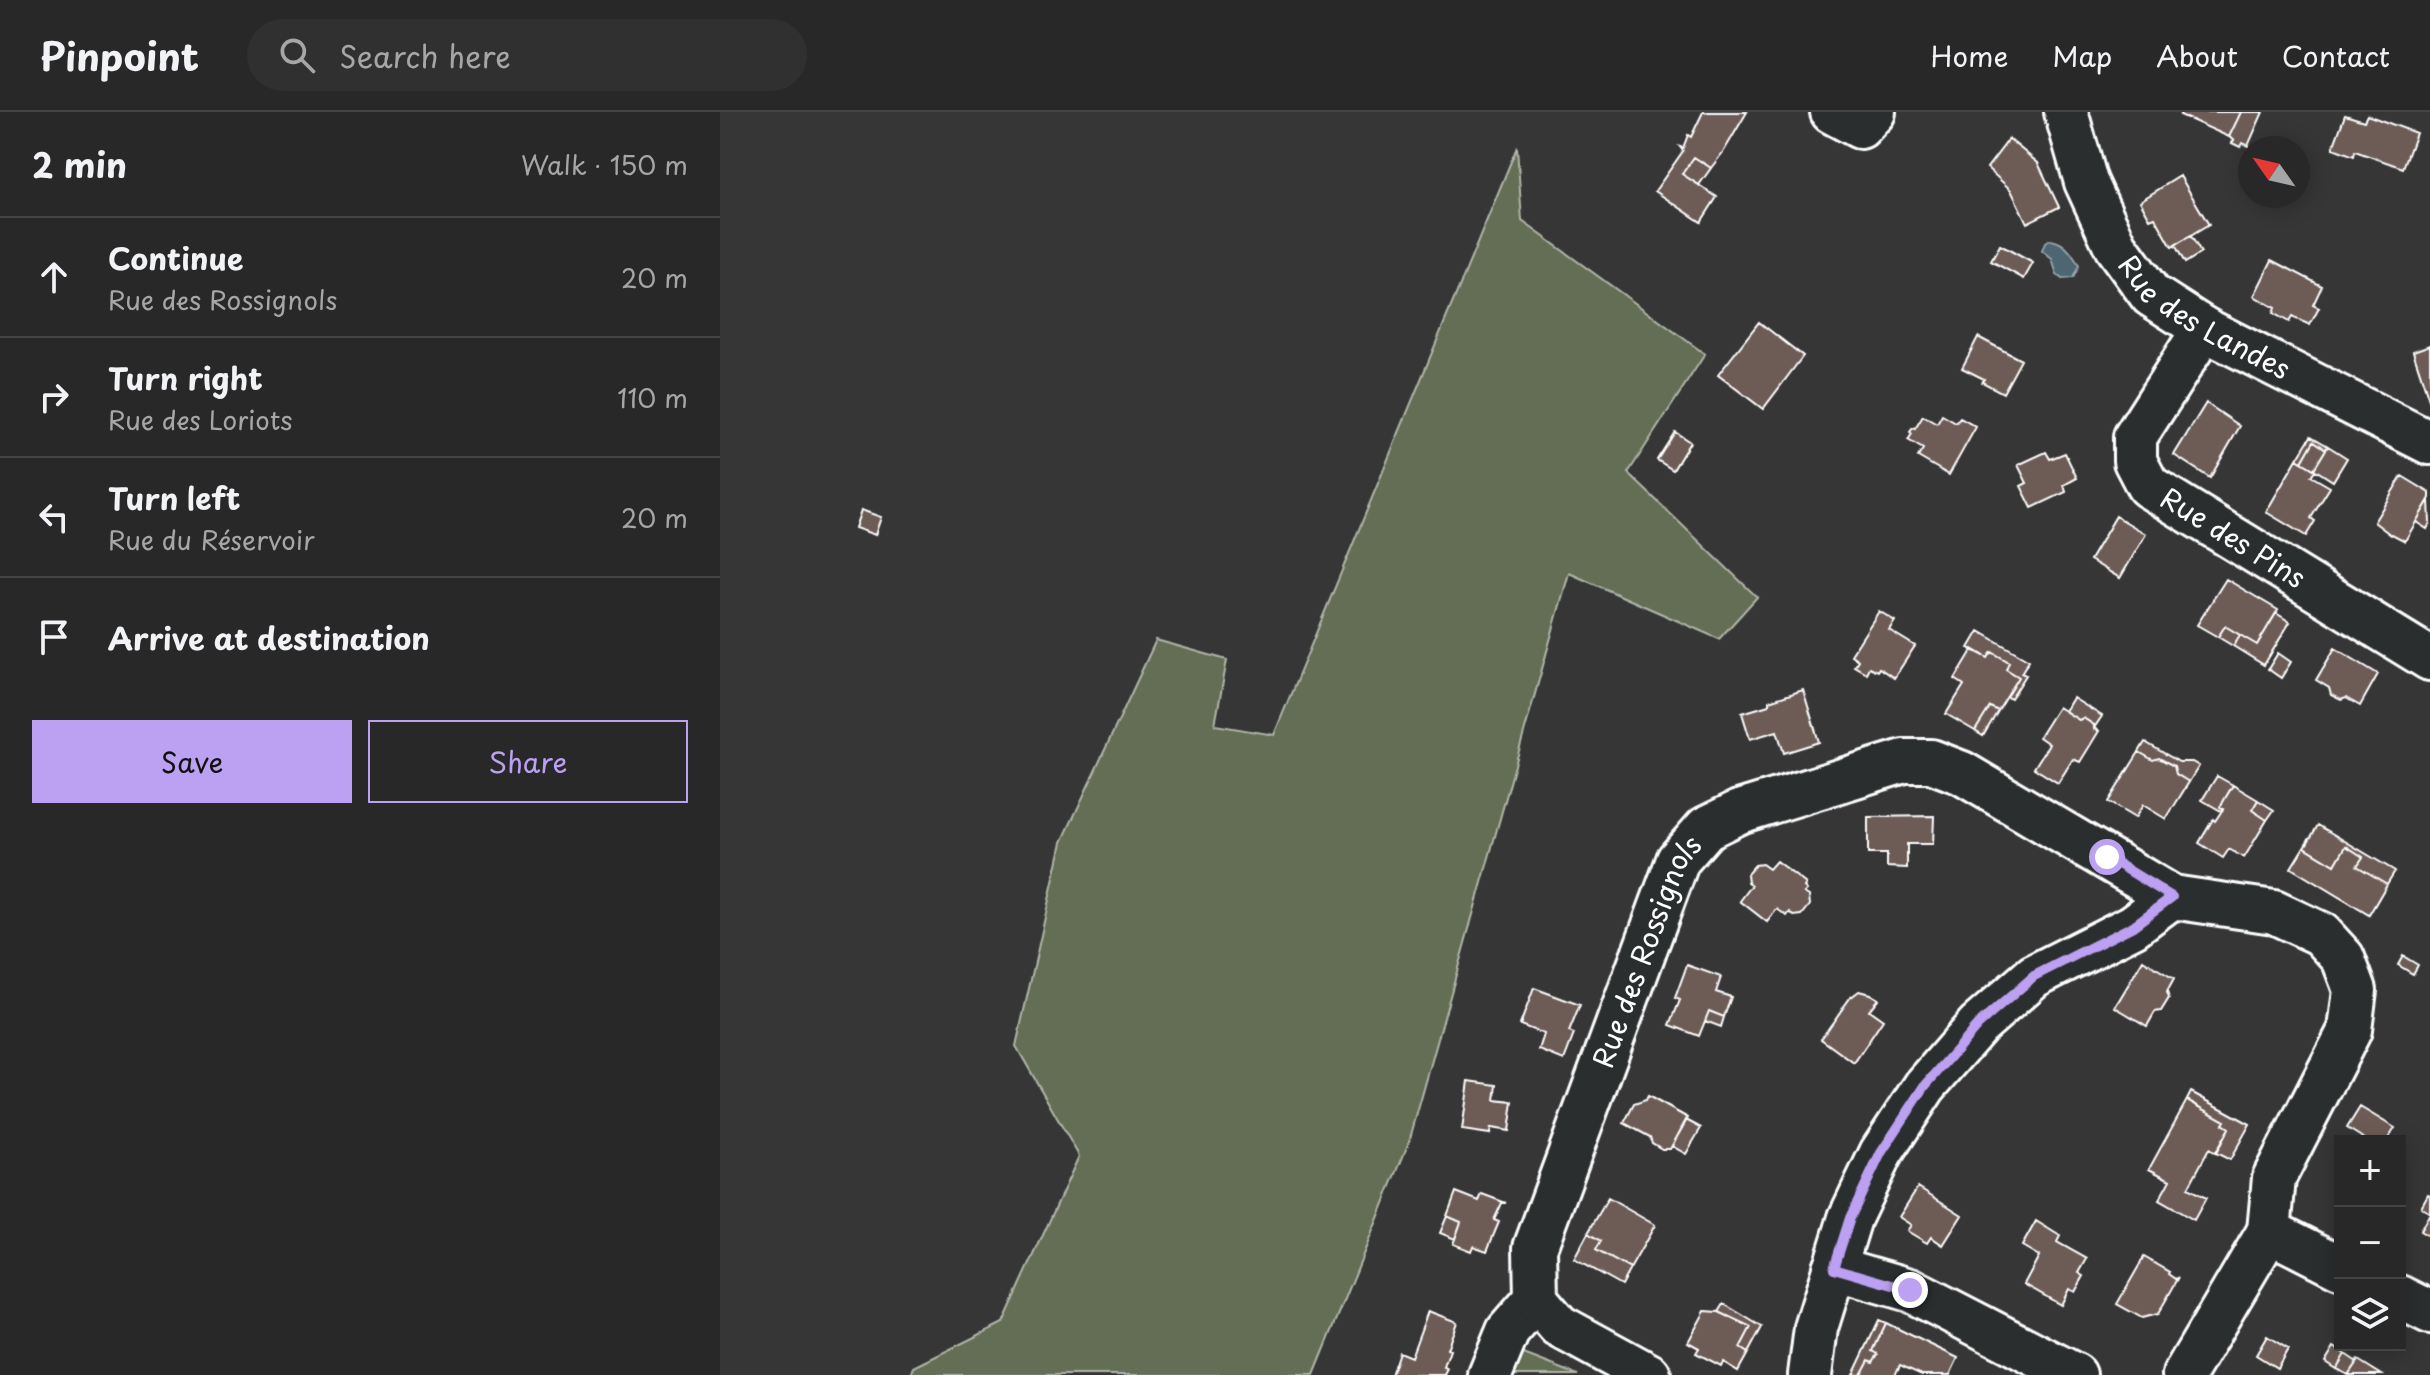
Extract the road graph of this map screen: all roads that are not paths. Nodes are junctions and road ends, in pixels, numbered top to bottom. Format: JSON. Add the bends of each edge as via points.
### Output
{"nodes":[{"id":1,"x":1832,"y":112,"type":"edge"},
{"id":2,"x":1874,"y":112,"type":"edge"},
{"id":3,"x":2066,"y":112,"type":"edge"},
{"id":4,"x":2204,"y":329,"type":"junction"},
{"id":5,"x":2430,"y":443,"type":"edge"},
{"id":6,"x":2430,"y":659,"type":"edge"},
{"id":7,"x":2172,"y":897,"type":"junction"},
{"id":8,"x":2269,"y":1231,"type":"junction"},
{"id":9,"x":2334,"y":1264,"type":"edge"},
{"id":10,"x":1834,"y":1268,"type":"junction"},
{"id":11,"x":1536,"y":1299,"type":"junction"},
{"id":12,"x":2406,"y":1300,"type":"edge"},
{"id":13,"x":2430,"y":1312,"type":"edge"},
{"id":14,"x":1490,"y":1375,"type":"edge"},
{"id":15,"x":1649,"y":1375,"type":"edge"},
{"id":16,"x":1810,"y":1375,"type":"edge"},
{"id":17,"x":2075,"y":1375,"type":"edge"},
{"id":18,"x":2184,"y":1375,"type":"edge"}],
"edges":[{"from":1,"to":2,"type":"street","via":[[1860,127]]},
{"from":3,"to":4,"type":"street","name":"Rue des Landes","via":[[2086,182],[2116,247],[2151,295]]},
{"from":4,"to":5,"type":"street","name":"Rue des Landes"},
{"from":4,"to":6,"type":"street","name":"Rue des Pins","via":[[2135,437],[2135,461],[2148,486]]},
{"from":7,"to":8,"type":"street","via":[[2274,912],[2321,934],[2343,958],[2355,990],[2350,1030],[2274,1178]]},
{"from":7,"to":10,"type":"street","via":[[2133,926],[2034,976],[1978,1025],[1925,1086],[1881,1153],[1850,1218]]},
{"from":7,"to":11,"type":"street","name":"Rue des Rossignols","via":[[1962,773],[1931,761],[1904,761],[1739,812],[1706,828],[1678,860],[1540,1233],[1535,1248]]},
{"from":8,"to":9,"type":"street"},
{"from":8,"to":18,"type":"street"},
{"from":10,"to":16,"type":"street","via":[[1816,1328]]},
{"from":10,"to":17,"type":"street","via":[[1910,1290]]},
{"from":11,"to":14,"type":"street","via":[[1508,1331]]},
{"from":11,"to":15,"type":"street","via":[[1559,1326]]},
{"from":12,"to":13,"type":"street"}]}
